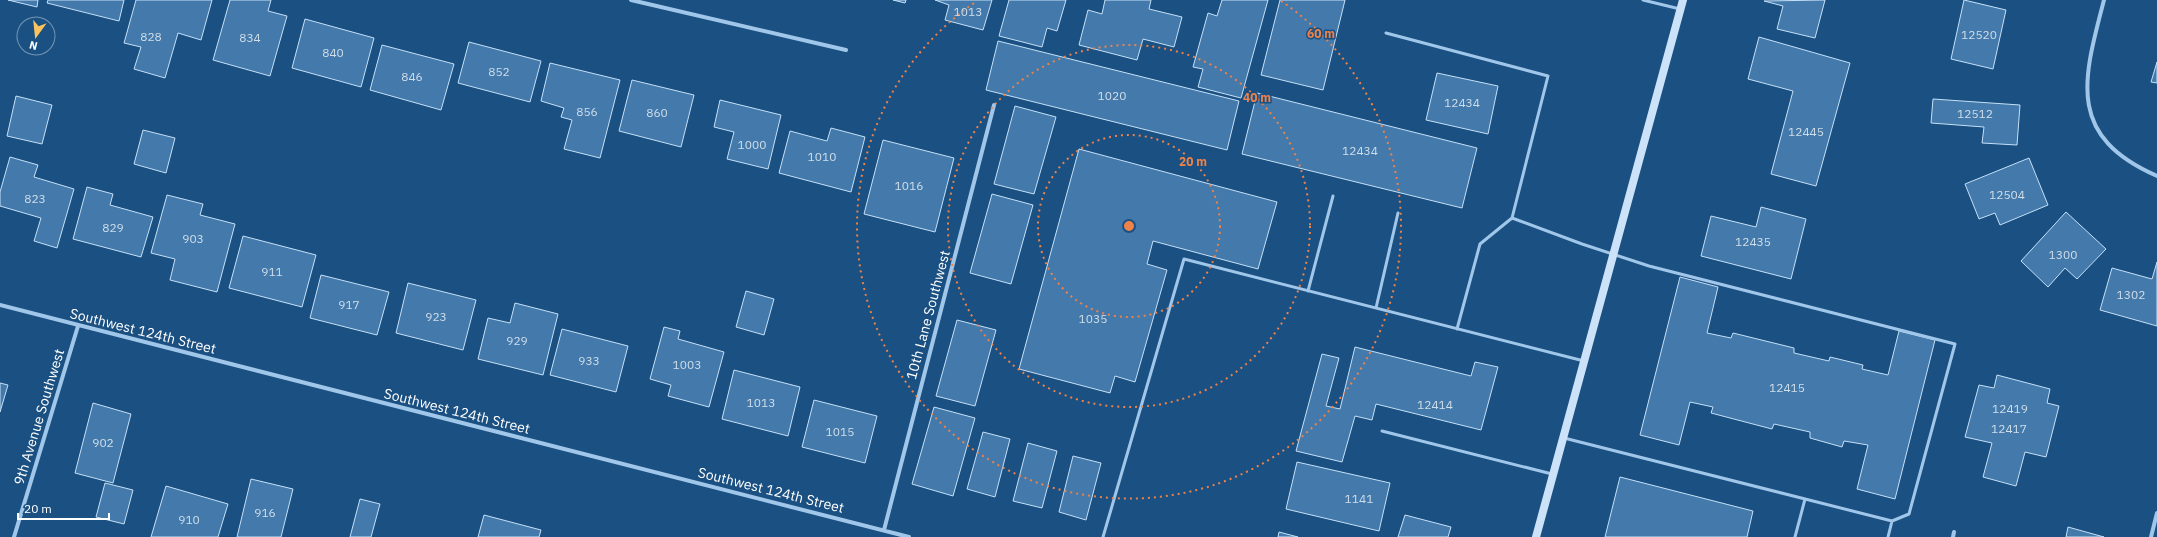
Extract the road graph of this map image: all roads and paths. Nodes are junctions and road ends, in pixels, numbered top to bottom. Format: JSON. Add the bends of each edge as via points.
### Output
{"nodes":[{"id":1,"x":631,"y":0,"type":"edge"},
{"id":2,"x":1643,"y":0,"type":"edge"},
{"id":3,"x":1683,"y":0,"type":"edge"},
{"id":4,"x":2104,"y":0,"type":"edge"},
{"id":5,"x":1680,"y":9,"type":"junction"},
{"id":6,"x":1386,"y":33,"type":"dead end"},
{"id":7,"x":846,"y":50,"type":"dead end"},
{"id":8,"x":994,"y":105,"type":"dead end"},
{"id":9,"x":2157,"y":176,"type":"edge"},
{"id":10,"x":1332,"y":196,"type":"dead end"},
{"id":11,"x":1398,"y":213,"type":"dead end"},
{"id":12,"x":1512,"y":218,"type":"junction"},
{"id":13,"x":1614,"y":254,"type":"junction"},
{"id":14,"x":1308,"y":291,"type":"junction"},
{"id":15,"x":0,"y":305,"type":"edge"},
{"id":16,"x":1376,"y":308,"type":"junction"},
{"id":17,"x":78,"y":326,"type":"junction"},
{"id":18,"x":1457,"y":329,"type":"junction"},
{"id":19,"x":1585,"y":362,"type":"junction"},
{"id":20,"x":1382,"y":431,"type":"dead end"},
{"id":21,"x":1564,"y":438,"type":"junction"},
{"id":22,"x":1554,"y":474,"type":"junction"},
{"id":23,"x":1805,"y":499,"type":"junction"},
{"id":24,"x":2157,"y":513,"type":"edge"},
{"id":25,"x":1892,"y":521,"type":"junction"},
{"id":26,"x":884,"y":530,"type":"junction"},
{"id":27,"x":14,"y":537,"type":"edge"},
{"id":28,"x":910,"y":537,"type":"edge"},
{"id":29,"x":1103,"y":537,"type":"edge"},
{"id":30,"x":1536,"y":537,"type":"edge"},
{"id":31,"x":1795,"y":537,"type":"edge"},
{"id":32,"x":1888,"y":537,"type":"edge"},
{"id":33,"x":2150,"y":537,"type":"edge"}],
"edges":[{"from":1,"to":7,"type":"street"},
{"from":2,"to":5,"type":"lane"},
{"from":3,"to":5,"type":"main road"},
{"from":4,"to":9,"type":"street","via":[[2091,49],[2086,82],[2093,124],[2107,143],[2127,160]]},
{"from":5,"to":13,"type":"main road"},
{"from":6,"to":12,"type":"lane","via":[[1548,76]]},
{"from":8,"to":26,"type":"street","name":"10th Lane Southwest"},
{"from":10,"to":14,"type":"lane"},
{"from":11,"to":16,"type":"lane"},
{"from":12,"to":13,"type":"lane"},
{"from":12,"to":18,"type":"lane","via":[[1480,244]]},
{"from":13,"to":19,"type":"main road"},
{"from":13,"to":25,"type":"lane","via":[[1649,266],[1955,344],[1909,514]]},
{"from":14,"to":16,"type":"lane"},
{"from":14,"to":29,"type":"lane","via":[[1184,259]]},
{"from":15,"to":17,"type":"street","name":"Southwest 124th Street"},
{"from":16,"to":18,"type":"lane"},
{"from":17,"to":26,"type":"street","name":"Southwest 124th Street"},
{"from":17,"to":27,"type":"street","name":"9th Avenue Southwest"},
{"from":18,"to":19,"type":"lane"},
{"from":19,"to":21,"type":"main road"},
{"from":20,"to":22,"type":"lane"},
{"from":21,"to":22,"type":"main road"},
{"from":21,"to":23,"type":"lane"},
{"from":22,"to":30,"type":"main road"},
{"from":23,"to":25,"type":"lane"},
{"from":23,"to":31,"type":"lane"},
{"from":24,"to":33,"type":"street"},
{"from":25,"to":32,"type":"lane"},
{"from":26,"to":28,"type":"street","name":"Southwest 124th Street"}]}
